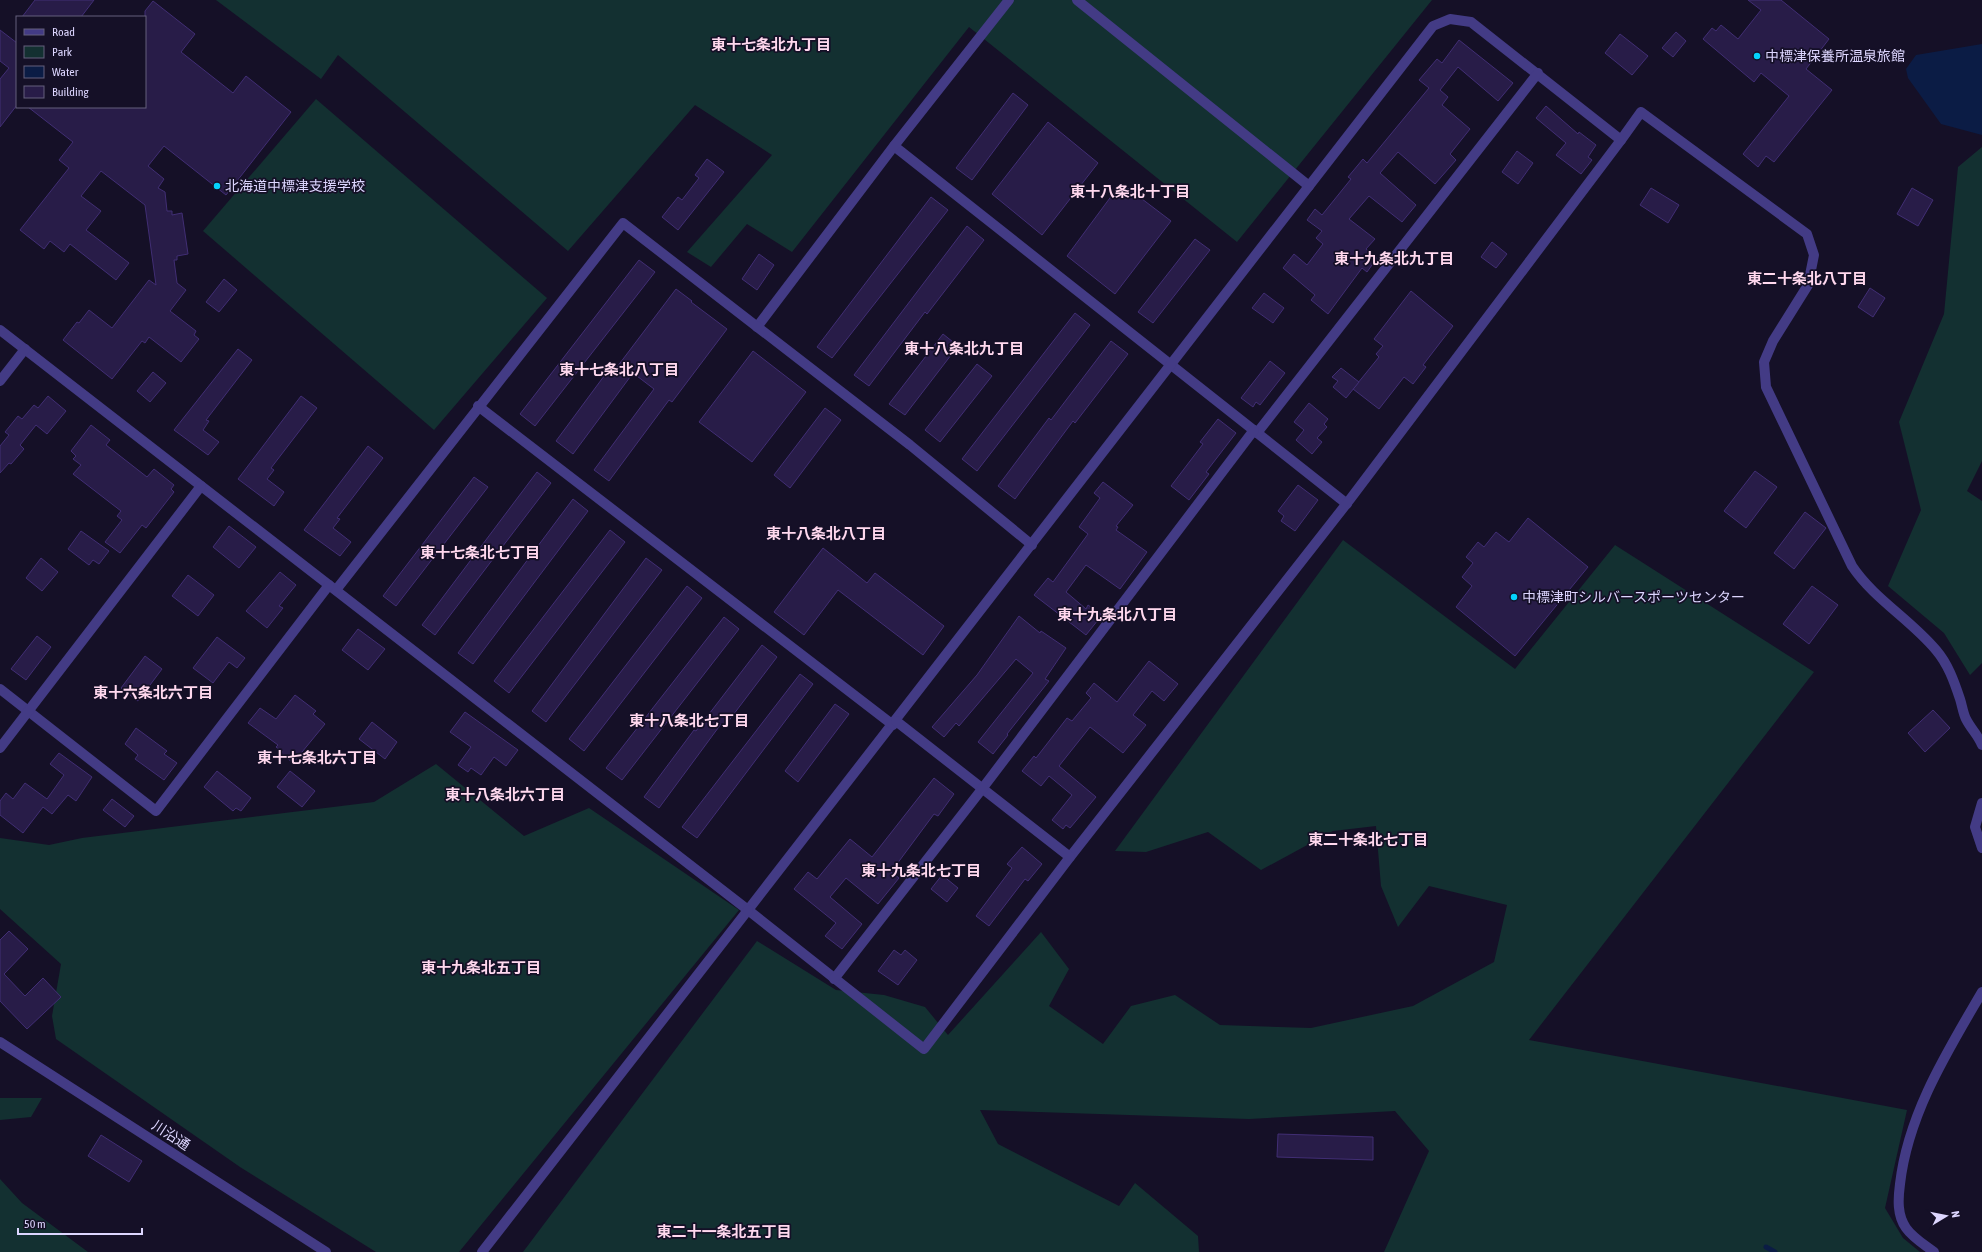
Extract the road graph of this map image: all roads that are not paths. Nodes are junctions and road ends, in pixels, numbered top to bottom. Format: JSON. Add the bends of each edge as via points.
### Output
{"nodes":[{"id":1,"x":1009,"y":0,"type":"edge"},
{"id":2,"x":1077,"y":0,"type":"edge"},
{"id":3,"x":1538,"y":74,"type":"junction"},
{"id":4,"x":1622,"y":140,"type":"junction"},
{"id":5,"x":894,"y":146,"type":"junction"},
{"id":6,"x":1309,"y":186,"type":"junction"},
{"id":7,"x":757,"y":327,"type":"junction"},
{"id":8,"x":0,"y":330,"type":"edge"},
{"id":9,"x":25,"y":350,"type":"junction"},
{"id":10,"x":1170,"y":364,"type":"junction"},
{"id":11,"x":0,"y":380,"type":"edge"},
{"id":12,"x":478,"y":406,"type":"junction"},
{"id":13,"x":1255,"y":431,"type":"junction"},
{"id":14,"x":201,"y":486,"type":"junction"},
{"id":15,"x":1347,"y":504,"type":"junction"},
{"id":16,"x":1032,"y":545,"type":"junction"},
{"id":17,"x":332,"y":588,"type":"junction"},
{"id":18,"x":0,"y":689,"type":"edge"},
{"id":19,"x":28,"y":711,"type":"junction"},
{"id":20,"x":894,"y":723,"type":"junction"},
{"id":21,"x":1982,"y":745,"type":"edge"},
{"id":22,"x":0,"y":748,"type":"edge"},
{"id":23,"x":982,"y":789,"type":"junction"},
{"id":24,"x":1982,"y":802,"type":"edge"},
{"id":25,"x":1982,"y":848,"type":"edge"},
{"id":26,"x":1070,"y":857,"type":"junction"},
{"id":27,"x":748,"y":910,"type":"junction"},
{"id":28,"x":834,"y":978,"type":"junction"},
{"id":29,"x":1982,"y":992,"type":"edge"},
{"id":30,"x":0,"y":1042,"type":"edge"},
{"id":31,"x":326,"y":1252,"type":"edge"},
{"id":32,"x":482,"y":1252,"type":"edge"},
{"id":33,"x":1934,"y":1252,"type":"edge"}],
"edges":[{"from":1,"to":5,"type":"street"},
{"from":2,"to":6,"type":"street"},
{"from":3,"to":4,"type":"street"},
{"from":3,"to":6,"type":"street","via":[[1471,22],[1450,19],[1434,26]]},
{"from":3,"to":13,"type":"street"},
{"from":4,"to":15,"type":"street"},
{"from":4,"to":21,"type":"street","via":[[1641,112],[1807,234],[1814,255],[1808,284],[1764,362],[1766,387],[1852,566],[1860,578],[1909,622],[1945,663],[1966,719]]},
{"from":5,"to":7,"type":"street"},
{"from":5,"to":10,"type":"street"},
{"from":6,"to":10,"type":"street"},
{"from":7,"to":12,"type":"street","via":[[623,222]]},
{"from":7,"to":16,"type":"street","via":[[910,445]]},
{"from":8,"to":9,"type":"street"},
{"from":9,"to":11,"type":"street"},
{"from":9,"to":14,"type":"street"},
{"from":10,"to":13,"type":"street"},
{"from":10,"to":16,"type":"street"},
{"from":12,"to":17,"type":"street"},
{"from":12,"to":20,"type":"street"},
{"from":13,"to":15,"type":"street"},
{"from":13,"to":23,"type":"street"},
{"from":14,"to":17,"type":"street"},
{"from":14,"to":19,"type":"street"},
{"from":15,"to":26,"type":"street"},
{"from":16,"to":20,"type":"street"},
{"from":17,"to":19,"type":"street","via":[[156,811]]},
{"from":17,"to":27,"type":"street"},
{"from":18,"to":19,"type":"street"},
{"from":19,"to":22,"type":"street"},
{"from":20,"to":23,"type":"street"},
{"from":20,"to":27,"type":"street"},
{"from":23,"to":26,"type":"street"},
{"from":23,"to":28,"type":"street"},
{"from":24,"to":25,"type":"street","via":[[1975,827]]},
{"from":26,"to":28,"type":"street","via":[[924,1049]]},
{"from":27,"to":28,"type":"street"},
{"from":27,"to":32,"type":"street"},
{"from":29,"to":33,"type":"street","via":[[1937,1069],[1906,1144],[1898,1202],[1901,1217],[1906,1228]]},
{"from":30,"to":31,"type":"street","name":"川沿通"}]}
